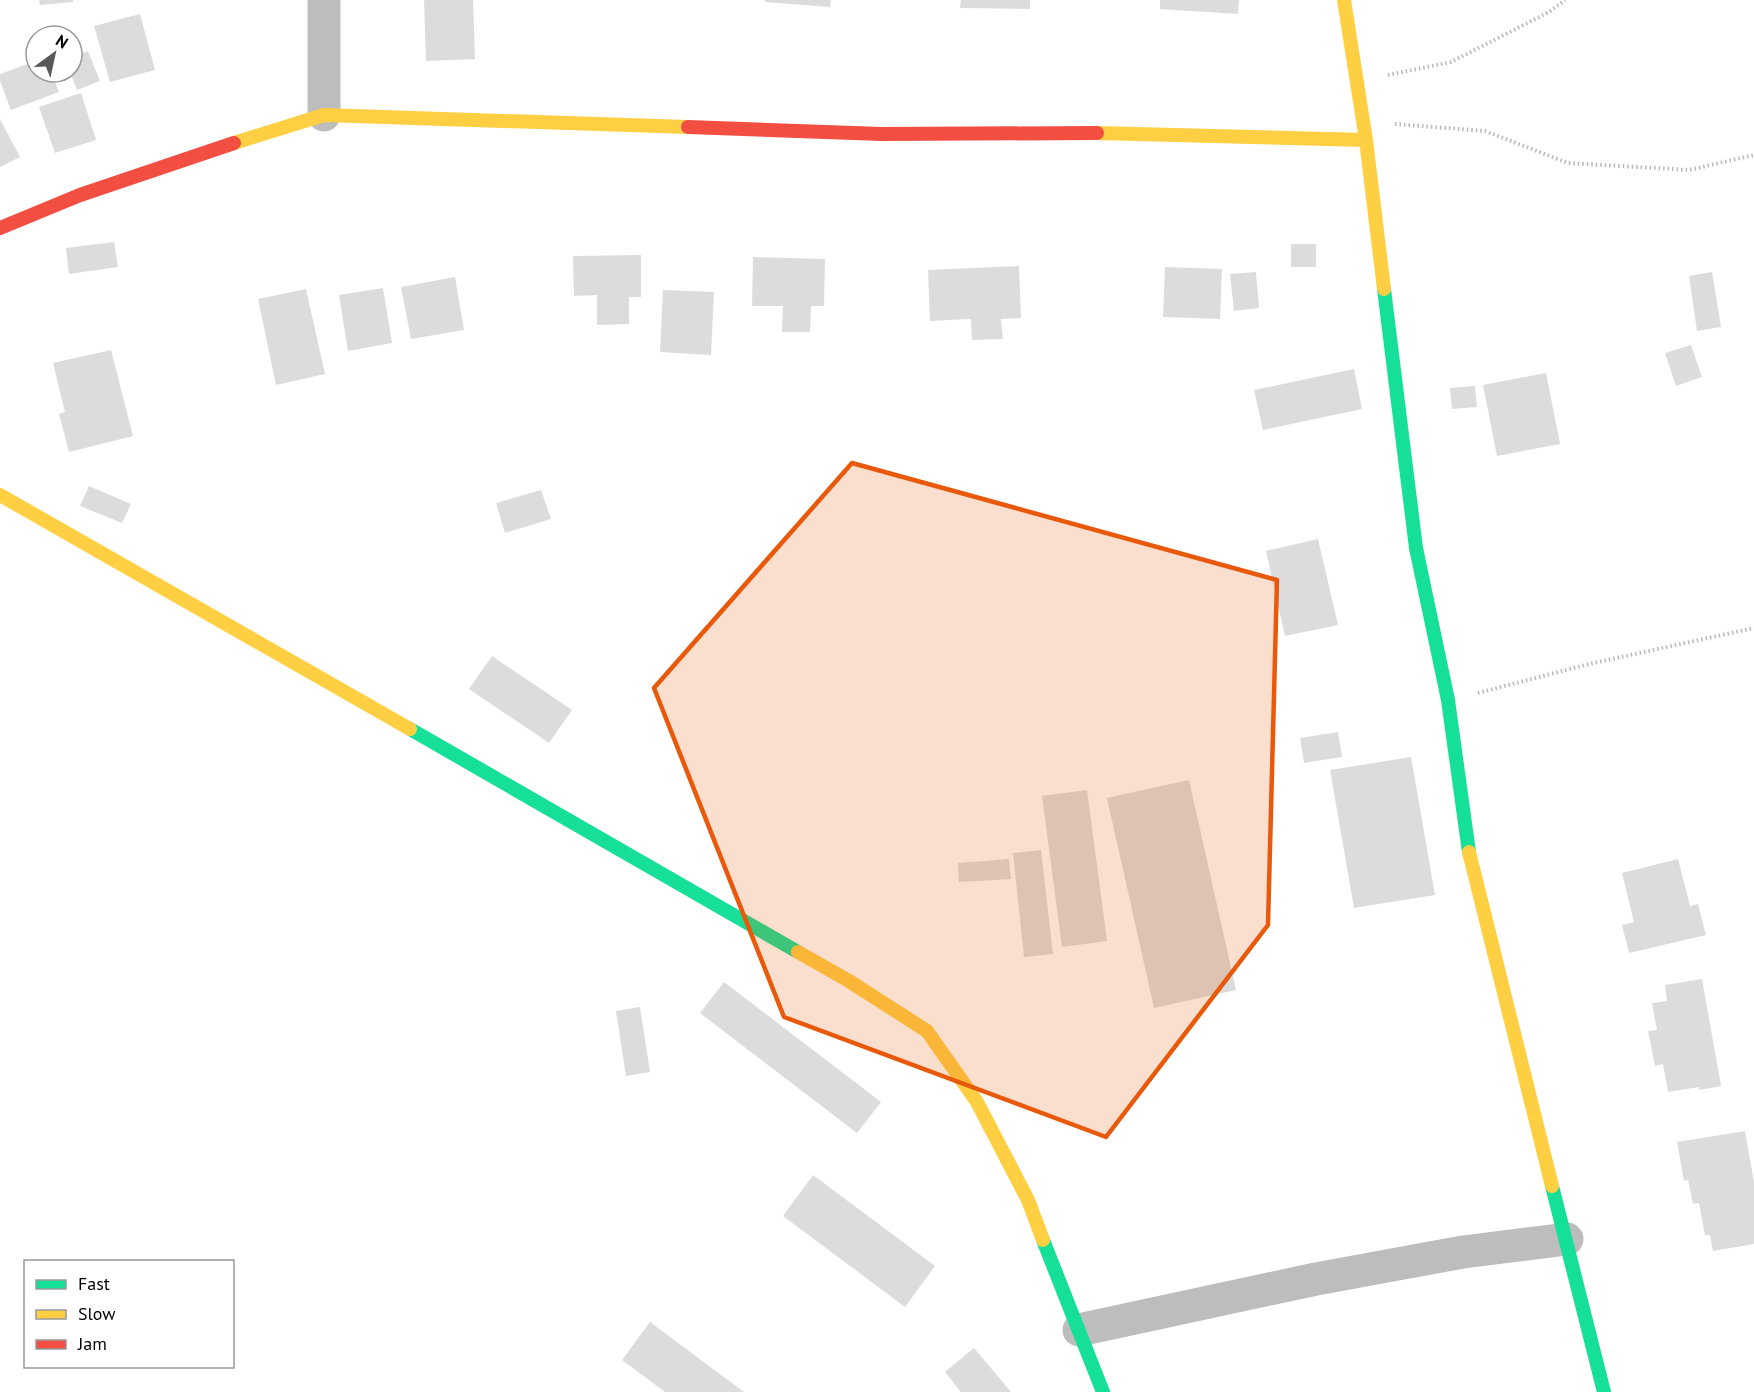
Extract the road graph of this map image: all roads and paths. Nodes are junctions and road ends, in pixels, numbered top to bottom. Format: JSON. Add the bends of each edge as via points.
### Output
{"nodes":[{"id":1,"x":324,"y":0,"type":"edge"},
{"id":2,"x":1344,"y":0,"type":"edge"},
{"id":3,"x":1565,"y":0,"type":"edge"},
{"id":4,"x":1357,"y":82,"type":"junction"},
{"id":5,"x":324,"y":115,"type":"junction"},
{"id":6,"x":1366,"y":140,"type":"junction"},
{"id":7,"x":1754,"y":155,"type":"edge"},
{"id":8,"x":0,"y":228,"type":"edge"},
{"id":9,"x":0,"y":495,"type":"edge"},
{"id":10,"x":1754,"y":628,"type":"edge"},
{"id":11,"x":1448,"y":700,"type":"junction"},
{"id":12,"x":1567,"y":1239,"type":"junction"},
{"id":13,"x":1079,"y":1330,"type":"junction"},
{"id":14,"x":1103,"y":1392,"type":"edge"},
{"id":15,"x":1604,"y":1392,"type":"edge"}],
"edges":[{"from":1,"to":5,"type":"street"},
{"from":2,"to":4,"type":"street"},
{"from":3,"to":4,"type":"path","via":[[1451,62]]},
{"from":4,"to":6,"type":"street"},
{"from":5,"to":6,"type":"street","via":[[882,135],[1148,133]]},
{"from":5,"to":8,"type":"street","via":[[80,195]]},
{"from":6,"to":7,"type":"path","via":[[1397,123],[1485,131],[1568,163],[1689,171]]},
{"from":6,"to":11,"type":"street","via":[[1416,548]]},
{"from":9,"to":13,"type":"street","via":[[849,981],[927,1031],[977,1102],[1028,1200]]},
{"from":10,"to":11,"type":"path"},
{"from":11,"to":12,"type":"street","via":[[1468,849]]},
{"from":12,"to":13,"type":"street","via":[[1463,1252]]},
{"from":12,"to":15,"type":"street"},
{"from":13,"to":14,"type":"street"}]}
